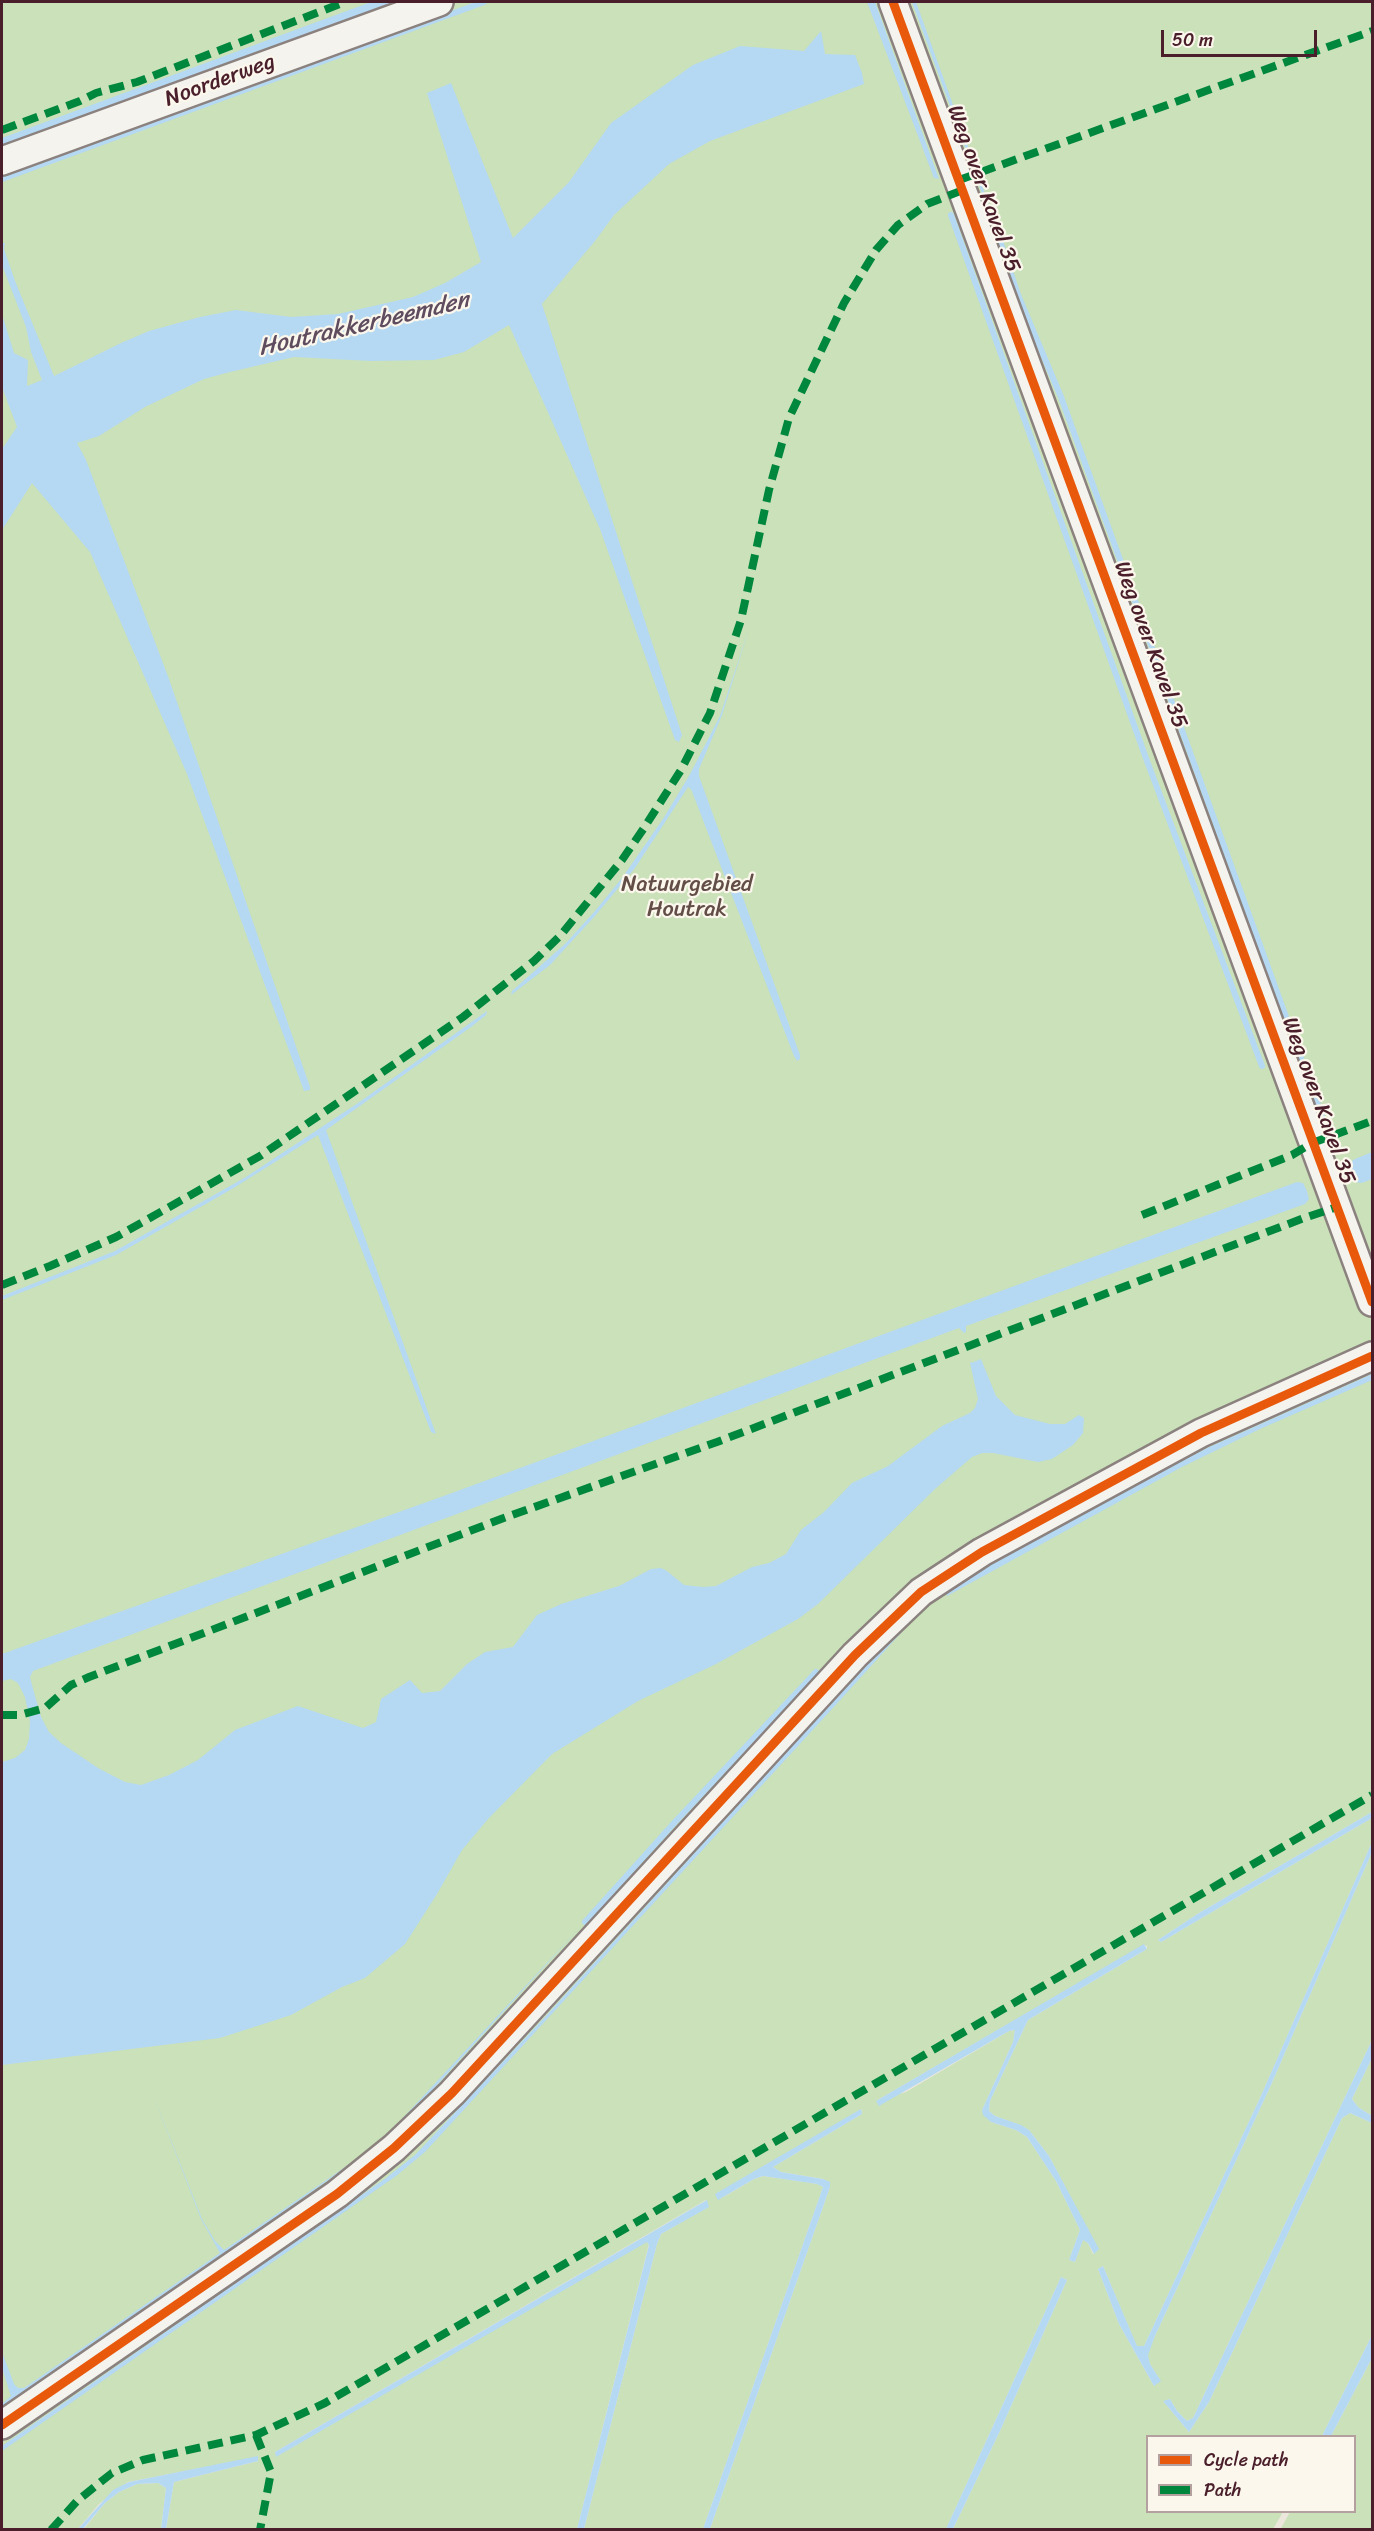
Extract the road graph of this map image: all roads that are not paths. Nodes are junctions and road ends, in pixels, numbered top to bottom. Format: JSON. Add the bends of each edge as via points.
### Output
{"nodes":[{"id":1,"x":439,"y":2,"type":"edge"},
{"id":2,"x":893,"y":2,"type":"edge"},
{"id":3,"x":2,"y":161,"type":"edge"},
{"id":4,"x":1372,"y":1302,"type":"edge"},
{"id":5,"x":1372,"y":1356,"type":"edge"},
{"id":6,"x":2,"y":2425,"type":"edge"}],
"edges":[{"from":1,"to":3,"type":"street","name":"Noorderweg"},
{"from":2,"to":4,"type":"street","name":"Weg over Kavel 35"},
{"from":5,"to":6,"type":"street","via":[[1201,1434],[982,1552],[921,1592],[855,1655],[468,2075],[394,2148],[337,2194]]}]}
